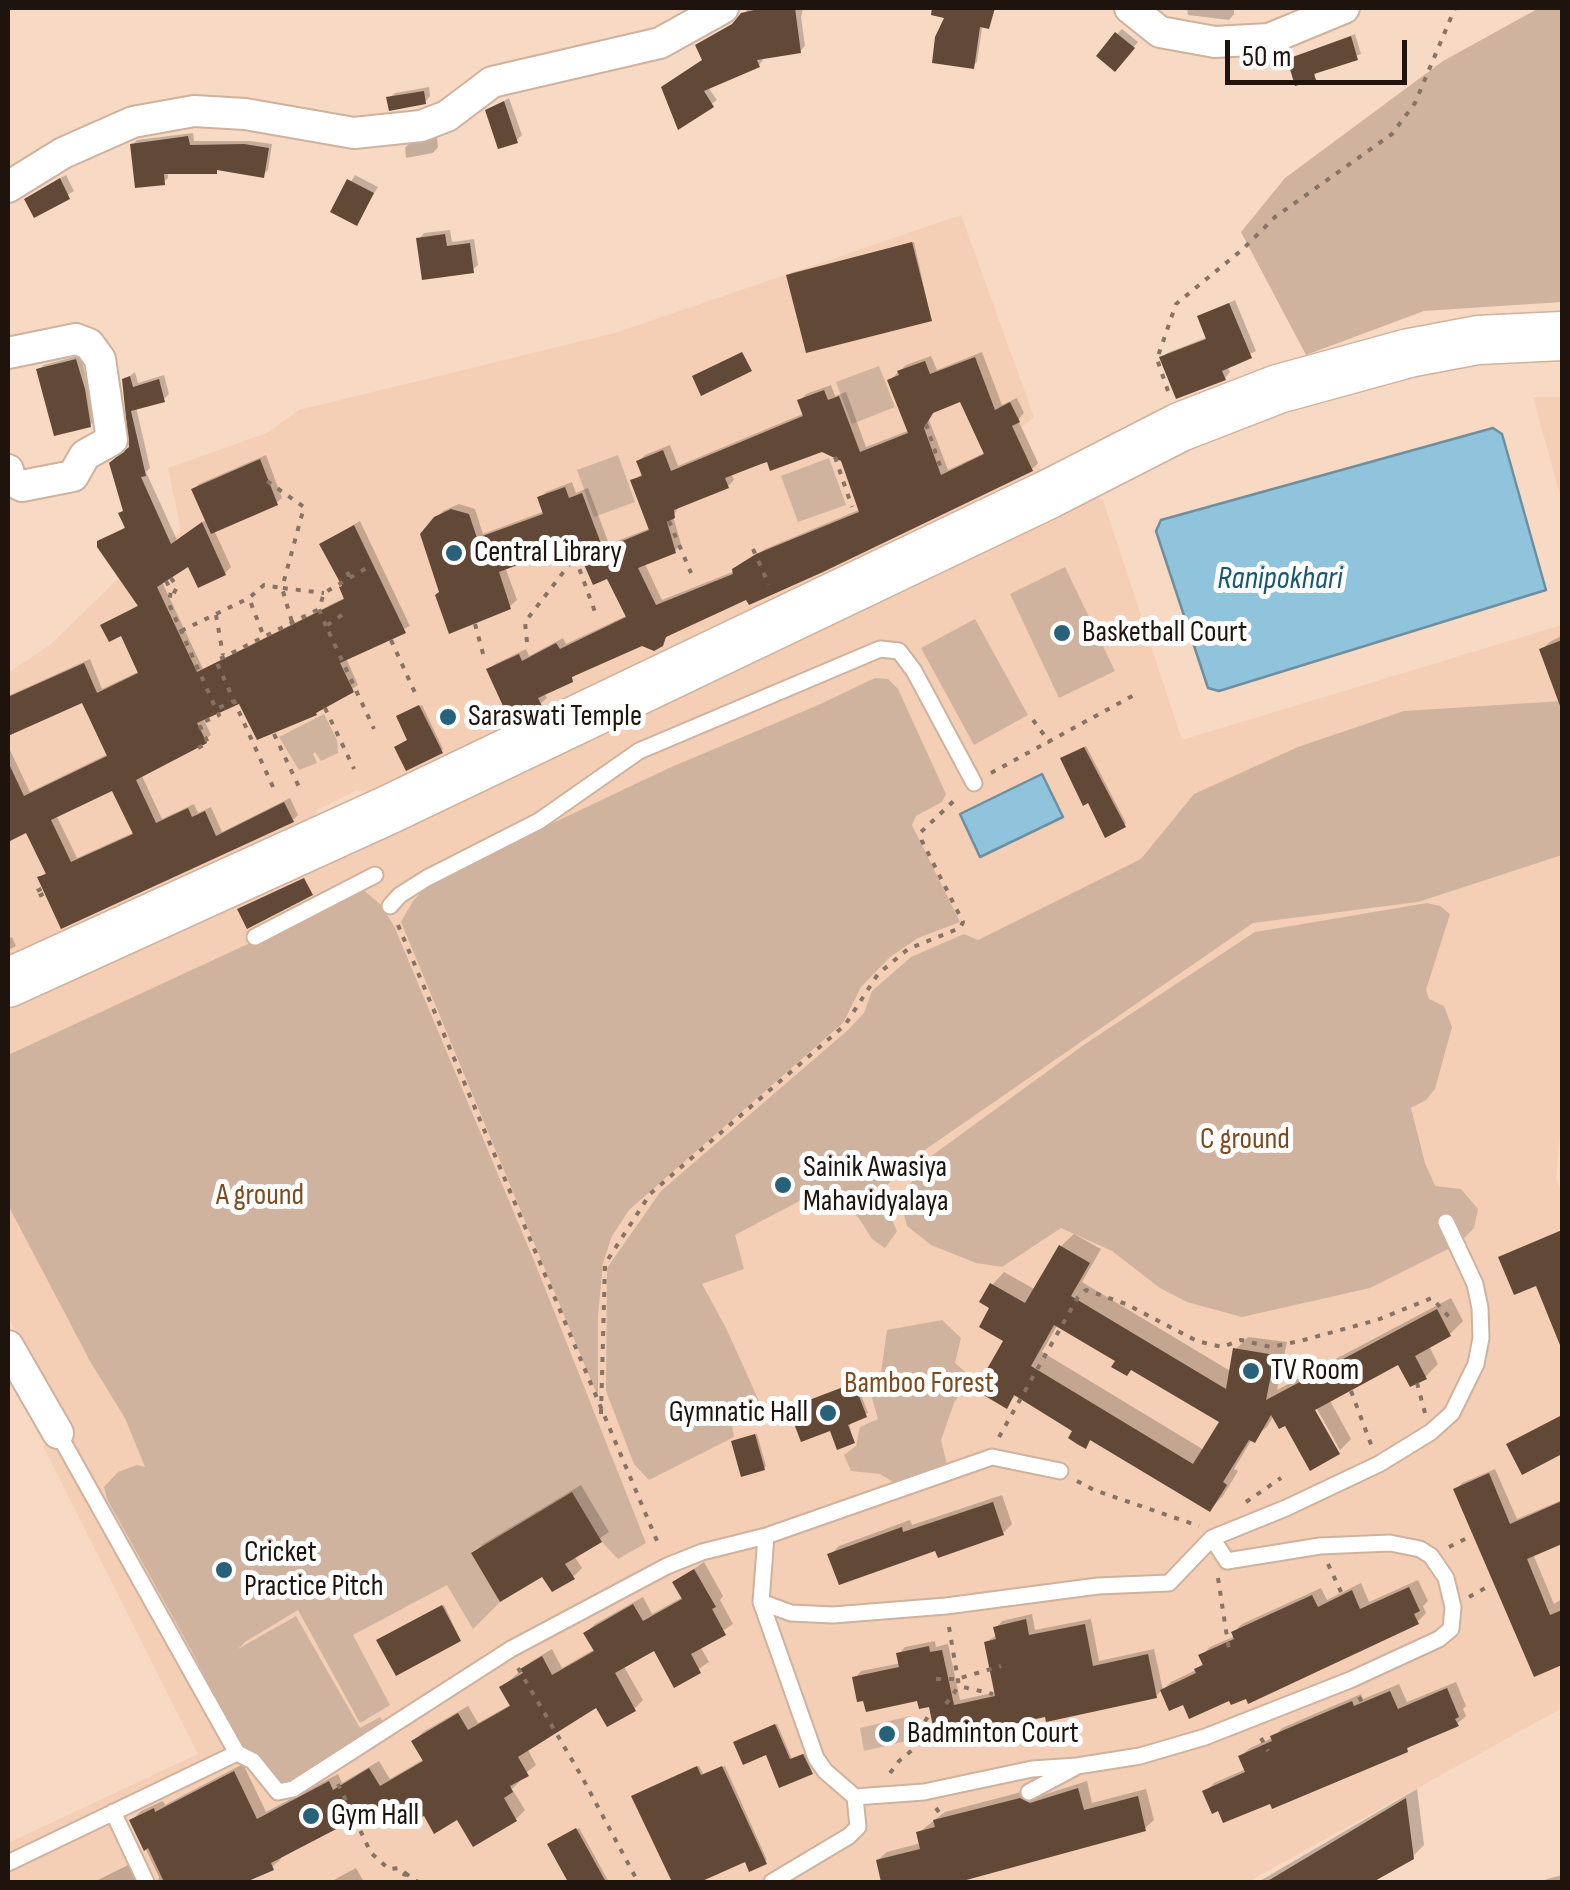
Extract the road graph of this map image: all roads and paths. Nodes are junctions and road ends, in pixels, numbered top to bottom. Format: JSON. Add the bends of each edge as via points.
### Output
{"nodes":[{"id":1,"x":724,"y":8,"type":"edge"},
{"id":2,"x":1130,"y":8,"type":"edge"},
{"id":3,"x":1344,"y":8,"type":"edge"},
{"id":4,"x":1454,"y":8,"type":"edge"},
{"id":5,"x":8,"y":187,"type":"edge"},
{"id":6,"x":1562,"y":336,"type":"edge"},
{"id":7,"x":8,"y":353,"type":"edge"},
{"id":8,"x":926,"y":424,"type":"dead end"},
{"id":9,"x":1180,"y":428,"type":"junction"},
{"id":10,"x":835,"y":457,"type":"dead end"},
{"id":11,"x":940,"y":466,"type":"dead end"},
{"id":12,"x":8,"y":470,"type":"edge"},
{"id":13,"x":267,"y":481,"type":"dead end"},
{"id":14,"x":852,"y":507,"type":"dead end"},
{"id":15,"x":669,"y":521,"type":"dead end"},
{"id":16,"x":753,"y":549,"type":"dead end"},
{"id":17,"x":370,"y":566,"type":"dead end"},
{"id":18,"x":691,"y":573,"type":"dead end"},
{"id":19,"x":169,"y":579,"type":"dead end"},
{"id":20,"x":769,"y":585,"type":"dead end"},
{"id":21,"x":282,"y":588,"type":"junction"},
{"id":22,"x":324,"y":593,"type":"junction"},
{"id":23,"x":249,"y":598,"type":"junction"},
{"id":24,"x":319,"y":609,"type":"junction"},
{"id":25,"x":595,"y":612,"type":"dead end"},
{"id":26,"x":216,"y":614,"type":"junction"},
{"id":27,"x":342,"y":614,"type":"dead end"},
{"id":28,"x":292,"y":622,"type":"junction"},
{"id":29,"x":474,"y":624,"type":"dead end"},
{"id":30,"x":326,"y":626,"type":"junction"},
{"id":31,"x":181,"y":631,"type":"junction"},
{"id":32,"x":262,"y":632,"type":"dead end"},
{"id":33,"x":391,"y":640,"type":"dead end"},
{"id":34,"x":527,"y":642,"type":"dead end"},
{"id":35,"x":223,"y":655,"type":"dead end"},
{"id":36,"x":484,"y":661,"type":"dead end"},
{"id":37,"x":1136,"y":694,"type":"dead end"},
{"id":38,"x":416,"y":695,"type":"dead end"},
{"id":39,"x":234,"y":701,"type":"junction"},
{"id":40,"x":325,"y":708,"type":"dead end"},
{"id":41,"x":216,"y":709,"type":"junction"},
{"id":42,"x":1033,"y":720,"type":"dead end"},
{"id":43,"x":374,"y":730,"type":"dead end"},
{"id":44,"x":274,"y":734,"type":"dead end"},
{"id":45,"x":1050,"y":743,"type":"junction"},
{"id":46,"x":198,"y":748,"type":"dead end"},
{"id":47,"x":354,"y":769,"type":"dead end"},
{"id":48,"x":974,"y":782,"type":"junction"},
{"id":49,"x":273,"y":787,"type":"dead end"},
{"id":50,"x":300,"y":790,"type":"dead end"},
{"id":51,"x":375,"y":875,"type":"dead end"},
{"id":52,"x":390,"y":906,"type":"joint"},
{"id":53,"x":255,"y":937,"type":"dead end"},
{"id":54,"x":8,"y":983,"type":"edge"},
{"id":55,"x":1446,"y":1222,"type":"dead end"},
{"id":56,"x":1449,"y":1317,"type":"dead end"},
{"id":57,"x":8,"y":1346,"type":"edge"},
{"id":58,"x":1418,"y":1384,"type":"dead end"},
{"id":59,"x":1351,"y":1391,"type":"dead end"},
{"id":60,"x":601,"y":1414,"type":"junction"},
{"id":61,"x":1431,"y":1432,"type":"junction"},
{"id":62,"x":58,"y":1433,"type":"joint"},
{"id":63,"x":992,"y":1457,"type":"junction"},
{"id":64,"x":1379,"y":1464,"type":"junction"},
{"id":65,"x":1060,"y":1470,"type":"joint"},
{"id":66,"x":1281,"y":1478,"type":"dead end"},
{"id":67,"x":1240,"y":1506,"type":"dead end"},
{"id":68,"x":1213,"y":1531,"type":"junction"},
{"id":69,"x":766,"y":1536,"type":"junction"},
{"id":70,"x":1320,"y":1546,"type":"junction"},
{"id":71,"x":668,"y":1566,"type":"junction"},
{"id":72,"x":1488,"y":1586,"type":"dead end"},
{"id":73,"x":1342,"y":1594,"type":"dead end"},
{"id":74,"x":1469,"y":1597,"type":"dead end"},
{"id":75,"x":760,"y":1602,"type":"junction"},
{"id":76,"x":946,"y":1606,"type":"junction"},
{"id":77,"x":512,"y":1648,"type":"junction"},
{"id":78,"x":1228,"y":1650,"type":"dead end"},
{"id":79,"x":1001,"y":1666,"type":"dead end"},
{"id":80,"x":936,"y":1679,"type":"dead end"},
{"id":81,"x":958,"y":1679,"type":"junction"},
{"id":82,"x":958,"y":1686,"type":"junction"},
{"id":83,"x":993,"y":1694,"type":"dead end"},
{"id":84,"x":946,"y":1704,"type":"dead end"},
{"id":85,"x":930,"y":1713,"type":"dead end"},
{"id":86,"x":237,"y":1753,"type":"junction"},
{"id":87,"x":329,"y":1766,"type":"junction"},
{"id":88,"x":1077,"y":1766,"type":"junction"},
{"id":89,"x":1029,"y":1792,"type":"dead end"},
{"id":90,"x":888,"y":1795,"type":"junction"},
{"id":91,"x":855,"y":1796,"type":"junction"},
{"id":92,"x":113,"y":1812,"type":"junction"},
{"id":93,"x":8,"y":1863,"type":"edge"},
{"id":94,"x":405,"y":1873,"type":"junction"},
{"id":95,"x":146,"y":1882,"type":"edge"},
{"id":96,"x":402,"y":1882,"type":"edge"},
{"id":97,"x":418,"y":1882,"type":"edge"},
{"id":98,"x":638,"y":1882,"type":"edge"},
{"id":99,"x":772,"y":1882,"type":"edge"}],
"edges":[{"from":1,"to":5,"type":"street","via":[[660,43],[492,82],[422,126],[354,133],[194,111],[134,122]]},
{"from":2,"to":3,"type":"street","via":[[1160,32],[1215,42],[1268,39]]},
{"from":4,"to":9,"type":"path","via":[[1415,103],[1392,134],[1274,218],[1176,304],[1157,359]]},
{"from":6,"to":9,"type":"main road","via":[[1409,352],[1278,389]]},
{"from":7,"to":12,"type":"street","via":[[76,339],[89,344],[100,360],[112,440],[85,455],[73,476],[22,486]]},
{"from":8,"to":11,"type":"path"},
{"from":9,"to":54,"type":"main road","via":[[388,810]]},
{"from":10,"to":14,"type":"path"},
{"from":13,"to":21,"type":"path","via":[[304,507]]},
{"from":15,"to":18,"type":"path"},
{"from":16,"to":20,"type":"path"},
{"from":17,"to":22,"type":"path"},
{"from":19,"to":31,"type":"path","via":[[169,604]]},
{"from":21,"to":22,"type":"path"},
{"from":21,"to":23,"type":"path","via":[[264,586]]},
{"from":21,"to":28,"type":"path"},
{"from":22,"to":24,"type":"path"},
{"from":23,"to":26,"type":"path"},
{"from":23,"to":32,"type":"path"},
{"from":24,"to":28,"type":"path"},
{"from":24,"to":30,"type":"path"},
{"from":25,"to":34,"type":"path","via":[[575,556],[525,622]]},
{"from":26,"to":31,"type":"path"},
{"from":26,"to":35,"type":"path"},
{"from":27,"to":30,"type":"path"},
{"from":28,"to":39,"type":"path","via":[[216,661]]},
{"from":29,"to":36,"type":"path"},
{"from":30,"to":43,"type":"path"},
{"from":31,"to":41,"type":"path"},
{"from":33,"to":38,"type":"path"},
{"from":37,"to":45,"type":"path"},
{"from":39,"to":41,"type":"path"},
{"from":39,"to":49,"type":"path"},
{"from":40,"to":47,"type":"path"},
{"from":41,"to":46,"type":"path","via":[[219,714],[199,724],[208,743]]},
{"from":42,"to":45,"type":"path"},
{"from":44,"to":50,"type":"path"},
{"from":45,"to":48,"type":"path"},
{"from":48,"to":52,"type":"lane","via":[[914,671],[899,651],[880,648],[639,750],[539,820],[427,878]]},
{"from":48,"to":60,"type":"path","via":[[921,832],[963,922],[960,928],[908,949],[878,974],[845,1025],[650,1194],[606,1264]]},
{"from":51,"to":53,"type":"lane"},
{"from":52,"to":60,"type":"path"},
{"from":55,"to":61,"type":"lane","via":[[1475,1284],[1482,1338],[1465,1390]]},
{"from":56,"to":63,"type":"path","via":[[1432,1298],[1300,1341],[1271,1347],[1242,1340],[1222,1348],[1086,1290]]},
{"from":57,"to":62,"type":"street"},
{"from":58,"to":61,"type":"path"},
{"from":59,"to":64,"type":"path"},
{"from":60,"to":71,"type":"path"},
{"from":61,"to":64,"type":"lane"},
{"from":62,"to":86,"type":"lane"},
{"from":63,"to":65,"type":"lane"},
{"from":63,"to":69,"type":"lane"},
{"from":64,"to":68,"type":"lane","via":[[1286,1508]]},
{"from":65,"to":68,"type":"path","via":[[1094,1490]]},
{"from":66,"to":67,"type":"path"},
{"from":68,"to":70,"type":"lane","via":[[1227,1562]]},
{"from":68,"to":76,"type":"lane","via":[[1169,1583]]},
{"from":68,"to":78,"type":"path"},
{"from":69,"to":71,"type":"lane"},
{"from":69,"to":75,"type":"lane"},
{"from":70,"to":73,"type":"path"},
{"from":70,"to":88,"type":"lane","via":[[1390,1543],[1431,1556],[1446,1578],[1451,1630],[1252,1720],[1140,1756]]},
{"from":71,"to":77,"type":"lane"},
{"from":72,"to":74,"type":"path"},
{"from":75,"to":76,"type":"lane","via":[[833,1615]]},
{"from":75,"to":91,"type":"lane","via":[[811,1748],[825,1771]]},
{"from":76,"to":81,"type":"path"},
{"from":77,"to":87,"type":"lane"},
{"from":77,"to":98,"type":"path","via":[[516,1666]]},
{"from":79,"to":81,"type":"path"},
{"from":80,"to":81,"type":"path"},
{"from":81,"to":82,"type":"path"},
{"from":82,"to":83,"type":"path"},
{"from":82,"to":84,"type":"path"},
{"from":85,"to":90,"type":"path","via":[[917,1746],[890,1771]]},
{"from":86,"to":87,"type":"lane","via":[[278,1792]]},
{"from":86,"to":92,"type":"lane"},
{"from":87,"to":94,"type":"path","via":[[371,1852],[389,1869]]},
{"from":88,"to":89,"type":"lane"},
{"from":88,"to":90,"type":"lane"},
{"from":90,"to":91,"type":"lane"},
{"from":91,"to":99,"type":"lane","via":[[858,1827]]},
{"from":92,"to":93,"type":"lane"},
{"from":92,"to":95,"type":"lane"},
{"from":94,"to":96,"type":"path"},
{"from":94,"to":97,"type":"path"}]}
